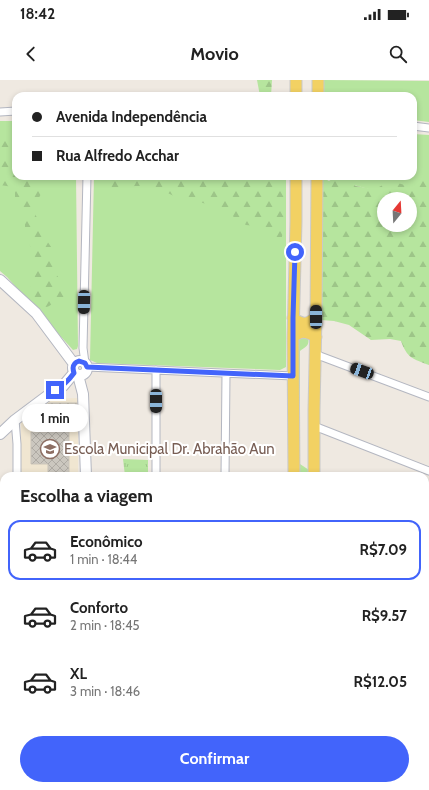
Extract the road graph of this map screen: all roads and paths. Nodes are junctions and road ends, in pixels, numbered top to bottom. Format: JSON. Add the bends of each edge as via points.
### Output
{"nodes":[{"id":1,"x":296,"y":80,"type":"edge"},
{"id":2,"x":318,"y":80,"type":"edge"},
{"id":3,"x":296,"y":92,"type":"edge"},
{"id":4,"x":318,"y":92,"type":"edge"},
{"id":5,"x":12,"y":111,"type":"edge"},
{"id":6,"x":0,"y":112,"type":"edge"},
{"id":7,"x":417,"y":126,"type":"edge"},
{"id":8,"x":429,"y":128,"type":"edge"},
{"id":9,"x":87,"y":180,"type":"edge"},
{"id":10,"x":296,"y":180,"type":"edge"},
{"id":11,"x":317,"y":180,"type":"edge"},
{"id":12,"x":1,"y":281,"type":"edge"},
{"id":13,"x":316,"y":317,"type":"junction"},
{"id":14,"x":293,"y":318,"type":"junction"},
{"id":15,"x":316,"y":337,"type":"junction"},
{"id":16,"x":293,"y":338,"type":"junction"},
{"id":17,"x":316,"y":352,"type":"junction"},
{"id":18,"x":80,"y":368,"type":"junction"},
{"id":19,"x":156,"y":370,"type":"junction"},
{"id":20,"x":226,"y":374,"type":"junction"},
{"id":21,"x":293,"y":376,"type":"junction"},
{"id":22,"x":429,"y":397,"type":"edge"},
{"id":23,"x":15,"y":420,"type":"junction"},
{"id":24,"x":314,"y":426,"type":"junction"},
{"id":25,"x":0,"y":434,"type":"edge"},
{"id":26,"x":429,"y":471,"type":"edge"},
{"id":27,"x":17,"y":472,"type":"edge"},
{"id":28,"x":86,"y":472,"type":"edge"},
{"id":29,"x":156,"y":472,"type":"edge"},
{"id":30,"x":224,"y":472,"type":"edge"},
{"id":31,"x":294,"y":472,"type":"edge"},
{"id":32,"x":314,"y":472,"type":"edge"}],
"edges":[{"from":1,"to":3,"type":"main road"},
{"from":2,"to":4,"type":"main road"},
{"from":5,"to":6,"type":"street"},
{"from":7,"to":8,"type":"street"},
{"from":9,"to":18,"type":"street"},
{"from":10,"to":14,"type":"main road"},
{"from":11,"to":13,"type":"main road"},
{"from":12,"to":18,"type":"street","via":[[36,313]]},
{"from":13,"to":14,"type":"main road","via":[[304,324]]},
{"from":13,"to":15,"type":"main road"},
{"from":14,"to":16,"type":"main road"},
{"from":15,"to":16,"type":"main road","via":[[302,332],[296,333]]},
{"from":15,"to":17,"type":"main road"},
{"from":16,"to":21,"type":"main road"},
{"from":17,"to":22,"type":"street","via":[[320,356]]},
{"from":17,"to":24,"type":"main road"},
{"from":18,"to":19,"type":"street"},
{"from":18,"to":23,"type":"street","via":[[63,386]]},
{"from":18,"to":28,"type":"street"},
{"from":19,"to":20,"type":"street"},
{"from":19,"to":29,"type":"street"},
{"from":20,"to":21,"type":"street"},
{"from":20,"to":30,"type":"street"},
{"from":21,"to":31,"type":"main road"},
{"from":23,"to":25,"type":"street"},
{"from":23,"to":27,"type":"street"},
{"from":24,"to":26,"type":"street"},
{"from":24,"to":32,"type":"main road"}]}
